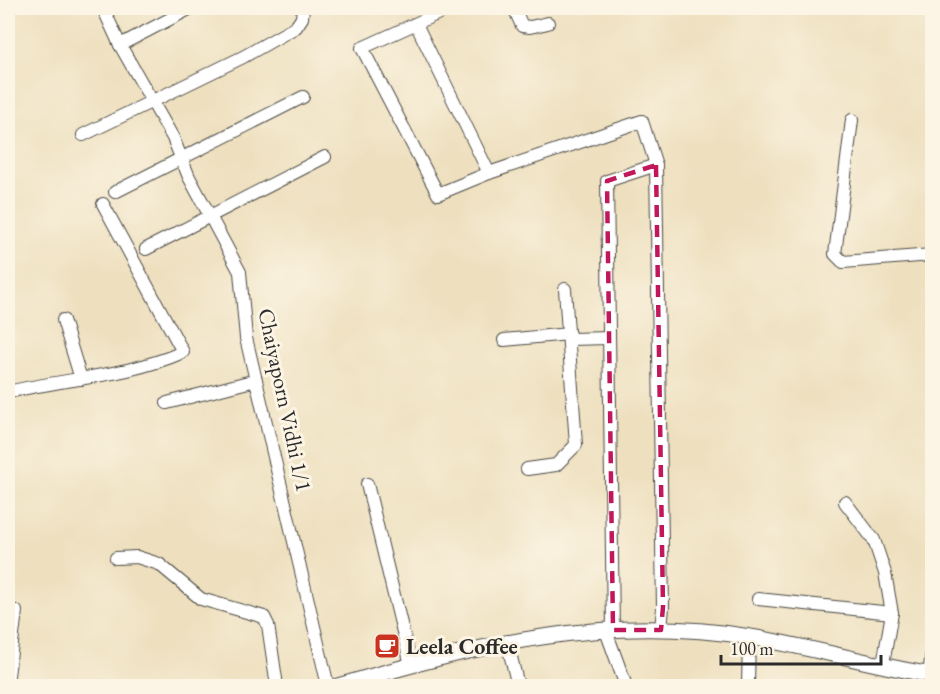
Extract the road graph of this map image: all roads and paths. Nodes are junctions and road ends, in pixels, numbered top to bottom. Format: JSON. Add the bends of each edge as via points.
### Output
{"nodes":[{"id":1,"x":103,"y":8,"type":"edge"},
{"id":2,"x":191,"y":8,"type":"edge"},
{"id":3,"x":303,"y":8,"type":"edge"},
{"id":4,"x":450,"y":8,"type":"edge"},
{"id":5,"x":514,"y":8,"type":"edge"},
{"id":6,"x":548,"y":23,"type":"dead end"},
{"id":7,"x":416,"y":24,"type":"junction"},
{"id":8,"x":120,"y":45,"type":"junction"},
{"id":9,"x":303,"y":97,"type":"dead end"},
{"id":10,"x":152,"y":102,"type":"junction"},
{"id":11,"x":852,"y":120,"type":"dead end"},
{"id":12,"x":83,"y":135,"type":"dead end"},
{"id":13,"x":181,"y":157,"type":"junction"},
{"id":14,"x":325,"y":157,"type":"dead end"},
{"id":15,"x":656,"y":165,"type":"junction"},
{"id":16,"x":489,"y":173,"type":"junction"},
{"id":17,"x":116,"y":192,"type":"dead end"},
{"id":18,"x":103,"y":204,"type":"dead end"},
{"id":19,"x":209,"y":216,"type":"junction"},
{"id":20,"x":146,"y":249,"type":"dead end"},
{"id":21,"x":933,"y":255,"type":"edge"},
{"id":22,"x":565,"y":289,"type":"dead end"},
{"id":23,"x":63,"y":320,"type":"dead end"},
{"id":24,"x":570,"y":336,"type":"junction"},
{"id":25,"x":609,"y":338,"type":"junction"},
{"id":26,"x":504,"y":340,"type":"dead end"},
{"id":27,"x":81,"y":379,"type":"junction"},
{"id":28,"x":256,"y":380,"type":"junction"},
{"id":29,"x":8,"y":392,"type":"edge"},
{"id":30,"x":167,"y":403,"type":"dead end"},
{"id":31,"x":527,"y":469,"type":"dead end"},
{"id":32,"x":367,"y":484,"type":"dead end"},
{"id":33,"x":845,"y":502,"type":"dead end"},
{"id":34,"x":116,"y":558,"type":"dead end"},
{"id":35,"x":758,"y":599,"type":"dead end"},
{"id":36,"x":16,"y":611,"type":"dead end"},
{"id":37,"x":892,"y":612,"type":"junction"},
{"id":38,"x":661,"y":630,"type":"junction"},
{"id":39,"x":610,"y":631,"type":"junction"},
{"id":40,"x":749,"y":637,"type":"junction"},
{"id":41,"x":507,"y":641,"type":"junction"},
{"id":42,"x":933,"y":652,"type":"edge"},
{"id":43,"x":883,"y":664,"type":"junction"},
{"id":44,"x":411,"y":665,"type":"junction"},
{"id":45,"x":931,"y":675,"type":"edge"},
{"id":46,"x":8,"y":676,"type":"edge"},
{"id":47,"x":277,"y":687,"type":"edge"},
{"id":48,"x":328,"y":687,"type":"edge"},
{"id":49,"x":338,"y":687,"type":"edge"},
{"id":50,"x":518,"y":687,"type":"edge"},
{"id":51,"x":626,"y":687,"type":"edge"},
{"id":52,"x":748,"y":687,"type":"edge"}],
"edges":[{"from":1,"to":8,"type":"street","name":"Chaiyaporn Vidhi 1/1"},
{"from":2,"to":8,"type":"street"},
{"from":3,"to":10,"type":"street","via":[[296,27]]},
{"from":4,"to":7,"type":"street"},
{"from":5,"to":6,"type":"street","via":[[522,26]]},
{"from":7,"to":16,"type":"street"},
{"from":7,"to":16,"type":"street","via":[[362,48],[438,194]]},
{"from":8,"to":10,"type":"street","name":"Chaiyaporn Vidhi 1/1"},
{"from":9,"to":13,"type":"street"},
{"from":10,"to":12,"type":"street"},
{"from":10,"to":13,"type":"street","name":"Chaiyaporn Vidhi 1/1"},
{"from":11,"to":21,"type":"street","via":[[835,254],[843,262]]},
{"from":13,"to":17,"type":"street"},
{"from":13,"to":19,"type":"street","name":"Chaiyaporn Vidhi 1/1"},
{"from":14,"to":19,"type":"street"},
{"from":15,"to":16,"type":"street","via":[[642,122]]},
{"from":15,"to":25,"type":"street","via":[[607,181]]},
{"from":15,"to":38,"type":"street"},
{"from":18,"to":27,"type":"street","via":[[183,352],[120,373]]},
{"from":19,"to":20,"type":"street"},
{"from":19,"to":28,"type":"street","name":"Chaiyaporn Vidhi 1/1","via":[[240,272],[246,338]]},
{"from":22,"to":24,"type":"street"},
{"from":23,"to":27,"type":"street"},
{"from":24,"to":25,"type":"street"},
{"from":24,"to":26,"type":"street"},
{"from":24,"to":31,"type":"street","via":[[576,445],[556,465]]},
{"from":25,"to":39,"type":"street"},
{"from":27,"to":29,"type":"street"},
{"from":28,"to":30,"type":"street"},
{"from":28,"to":48,"type":"street","name":"Chaiyaporn Vidhi 1/1"},
{"from":32,"to":44,"type":"street"},
{"from":33,"to":37,"type":"street","via":[[874,540]]},
{"from":34,"to":47,"type":"street","via":[[137,557],[159,564],[201,599],[264,617]]},
{"from":35,"to":37,"type":"street"},
{"from":36,"to":46,"type":"street"},
{"from":37,"to":43,"type":"street"},
{"from":38,"to":39,"type":"main road"},
{"from":38,"to":40,"type":"main road"},
{"from":39,"to":41,"type":"main road"},
{"from":39,"to":51,"type":"street"},
{"from":40,"to":43,"type":"main road"},
{"from":40,"to":52,"type":"street"},
{"from":41,"to":44,"type":"main road"},
{"from":41,"to":50,"type":"street"},
{"from":42,"to":45,"type":"street"},
{"from":43,"to":45,"type":"main road"},
{"from":44,"to":49,"type":"main road"}]}
